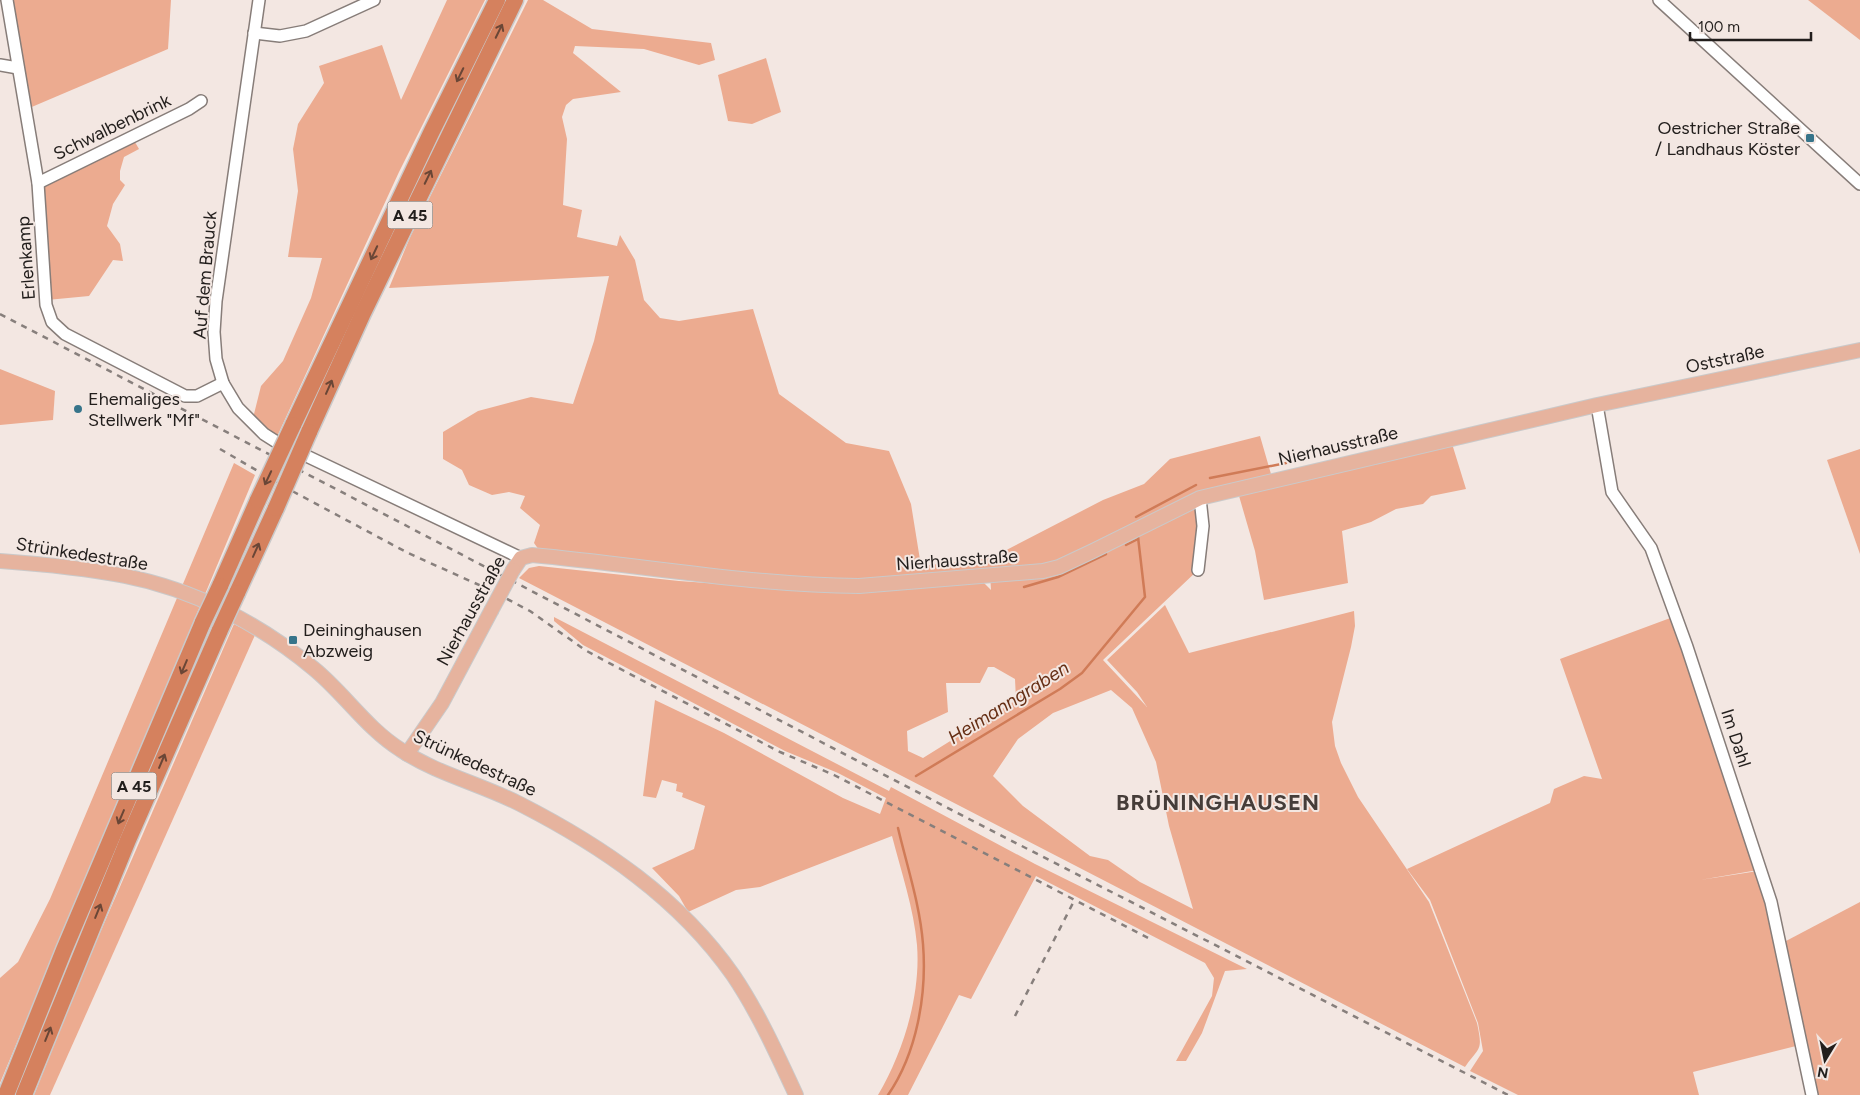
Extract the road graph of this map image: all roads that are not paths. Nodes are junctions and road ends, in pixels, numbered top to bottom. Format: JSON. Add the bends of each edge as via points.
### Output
{"nodes":[{"id":1,"x":7,"y":0,"type":"edge"},
{"id":2,"x":259,"y":0,"type":"edge"},
{"id":3,"x":374,"y":0,"type":"edge"},
{"id":4,"x":497,"y":0,"type":"edge"},
{"id":5,"x":515,"y":0,"type":"edge"},
{"id":6,"x":1659,"y":0,"type":"edge"},
{"id":7,"x":254,"y":33,"type":"junction"},
{"id":8,"x":0,"y":65,"type":"edge"},
{"id":9,"x":18,"y":68,"type":"junction"},
{"id":10,"x":201,"y":101,"type":"dead end"},
{"id":11,"x":38,"y":182,"type":"junction"},
{"id":12,"x":1860,"y":184,"type":"edge"},
{"id":13,"x":1860,"y":350,"type":"edge"},
{"id":14,"x":223,"y":383,"type":"junction"},
{"id":15,"x":1597,"y":405,"type":"junction"},
{"id":16,"x":1200,"y":498,"type":"junction"},
{"id":17,"x":521,"y":558,"type":"junction"},
{"id":18,"x":0,"y":561,"type":"edge"},
{"id":19,"x":1198,"y":570,"type":"dead end"},
{"id":20,"x":407,"y":754,"type":"junction"},
{"id":21,"x":57,"y":990,"type":"junction"},
{"id":22,"x":6,"y":1095,"type":"edge"},
{"id":23,"x":24,"y":1095,"type":"edge"},
{"id":24,"x":796,"y":1095,"type":"edge"},
{"id":25,"x":1812,"y":1095,"type":"edge"}],
"edges":[{"from":1,"to":9,"type":"street","name":"Erlenkamp"},
{"from":2,"to":7,"type":"street","name":"Auf dem Brauck"},
{"from":3,"to":7,"type":"street","via":[[306,31],[280,36]]},
{"from":4,"to":21,"type":"highway","number":"A 45","one_way":true,"bridge":true,"via":[[431,133],[203,622],[64,950]]},
{"from":21,"to":5,"type":"highway","number":"A 45","one_way":true,"bridge":true,"via":[[80,956],[145,800],[309,432]]},
{"from":6,"to":12,"type":"street"},
{"from":7,"to":14,"type":"street","name":"Auf dem Brauck","via":[[216,301],[216,359]]},
{"from":8,"to":9,"type":"street"},
{"from":9,"to":11,"type":"street","name":"Erlenkamp"},
{"from":10,"to":11,"type":"street","name":"Schwalbenbrink"},
{"from":11,"to":14,"type":"street","name":"Erlenkamp","via":[[46,305],[58,329],[185,396],[196,396]]},
{"from":13,"to":15,"type":"main road","name":"Oststraße"},
{"from":14,"to":17,"type":"street","name":"Auf dem Brauck","via":[[238,408],[274,441]]},
{"from":15,"to":16,"type":"main road","name":"Nierhausstraße"},
{"from":15,"to":25,"type":"street","name":"Im Dahl","via":[[1612,492],[1650,548],[1690,656],[1772,902]]},
{"from":16,"to":17,"type":"main road","name":"Nierhausstraße","via":[[1059,567],[1024,574],[831,586],[532,555]]},
{"from":16,"to":19,"type":"street","via":[[1203,526]]},
{"from":17,"to":20,"type":"main road","name":"Nierhausstraße","bridge":true,"via":[[442,703]]},
{"from":18,"to":20,"type":"main road","name":"Strünkedestraße","via":[[127,576],[191,596],[228,613],[279,642],[315,669],[369,725]]},
{"from":20,"to":24,"type":"main road","name":"Strünkedestraße","via":[[570,829],[613,858],[678,910],[734,976]]},
{"from":21,"to":22,"type":"highway","number":"A 45","via":[[20,1060]]},
{"from":23,"to":21,"type":"highway","number":"A 45","one_way":true}]}
